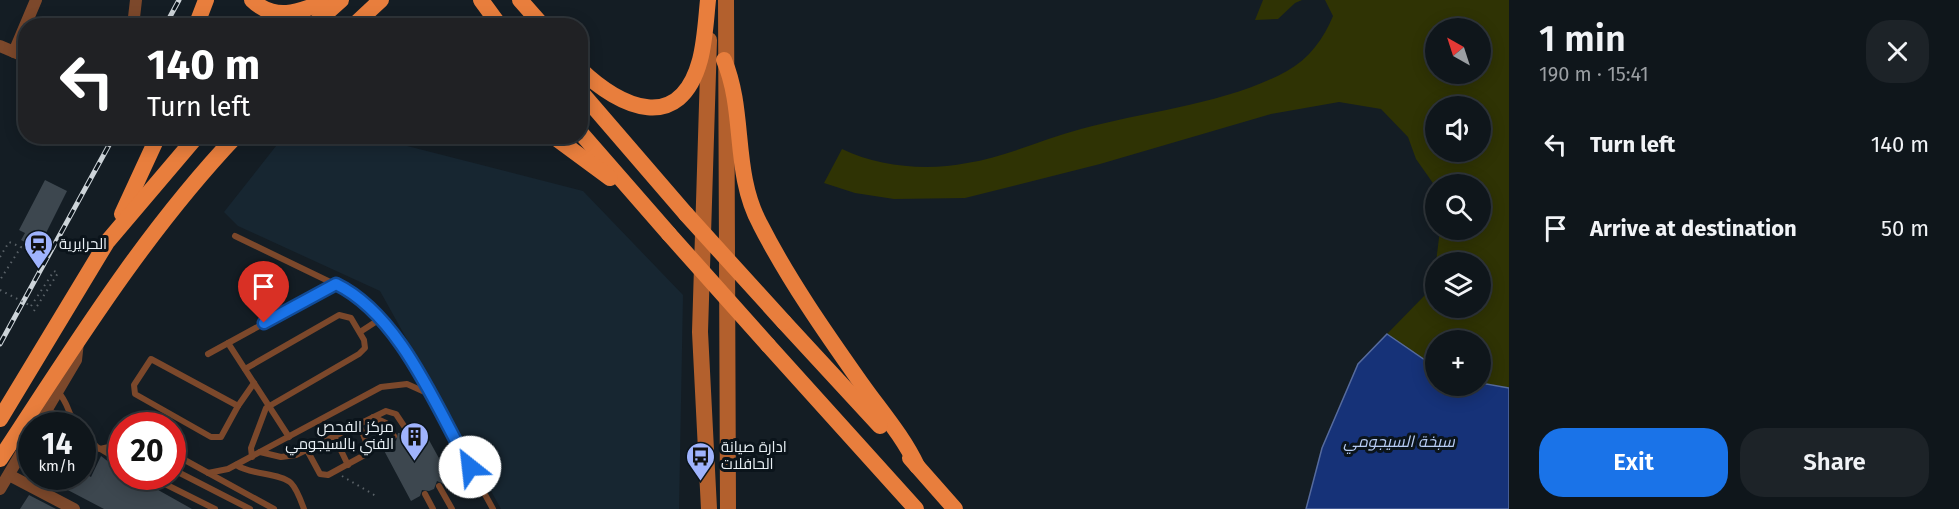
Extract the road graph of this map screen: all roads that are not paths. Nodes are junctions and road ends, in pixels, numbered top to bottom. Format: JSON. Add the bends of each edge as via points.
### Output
{"nodes":[{"id":1,"x":36,"y":0,"type":"edge"},
{"id":2,"x":135,"y":0,"type":"edge"},
{"id":3,"x":206,"y":0,"type":"edge"},
{"id":4,"x":252,"y":0,"type":"edge"},
{"id":5,"x":329,"y":0,"type":"edge"},
{"id":6,"x":341,"y":0,"type":"edge"},
{"id":7,"x":381,"y":0,"type":"edge"},
{"id":8,"x":481,"y":0,"type":"edge"},
{"id":9,"x":518,"y":0,"type":"edge"},
{"id":10,"x":709,"y":0,"type":"edge"},
{"id":11,"x":726,"y":0,"type":"edge"},
{"id":12,"x":31,"y":18,"type":"edge"},
{"id":13,"x":134,"y":18,"type":"edge"},
{"id":14,"x":199,"y":18,"type":"edge"},
{"id":15,"x":321,"y":18,"type":"edge"},
{"id":16,"x":362,"y":18,"type":"edge"},
{"id":17,"x":494,"y":18,"type":"edge"},
{"id":18,"x":528,"y":18,"type":"edge"},
{"id":19,"x":535,"y":18,"type":"edge"},
{"id":20,"x":0,"y":46,"type":"edge"},
{"id":21,"x":18,"y":54,"type":"edge"},
{"id":22,"x":724,"y":60,"type":"junction"},
{"id":23,"x":588,"y":75,"type":"edge"},
{"id":24,"x":588,"y":100,"type":"edge"},
{"id":25,"x":588,"y":141,"type":"edge"},
{"id":26,"x":154,"y":144,"type":"edge"},
{"id":27,"x":190,"y":144,"type":"edge"},
{"id":28,"x":228,"y":144,"type":"edge"},
{"id":29,"x":236,"y":144,"type":"edge"},
{"id":30,"x":564,"y":144,"type":"edge"},
{"id":31,"x":217,"y":156,"type":"junction"},
{"id":32,"x":644,"y":205,"type":"junction"},
{"id":33,"x":235,"y":236,"type":"dead end"},
{"id":34,"x":107,"y":242,"type":"junction"},
{"id":35,"x":336,"y":284,"type":"junction"},
{"id":36,"x":380,"y":319,"type":"junction"},
{"id":37,"x":360,"y":332,"type":"junction"},
{"id":38,"x":78,"y":340,"type":"junction"},
{"id":39,"x":228,"y":343,"type":"junction"},
{"id":40,"x":208,"y":354,"type":"dead end"},
{"id":41,"x":245,"y":369,"type":"junction"},
{"id":42,"x":254,"y":383,"type":"junction"},
{"id":43,"x":57,"y":391,"type":"junction"},
{"id":44,"x":430,"y":396,"type":"junction"},
{"id":45,"x":238,"y":406,"type":"junction"},
{"id":46,"x":268,"y":406,"type":"junction"},
{"id":47,"x":46,"y":410,"type":"joint"},
{"id":48,"x":51,"y":412,"type":"edge"},
{"id":49,"x":70,"y":412,"type":"edge"},
{"id":50,"x":373,"y":417,"type":"junction"},
{"id":51,"x":0,"y":419,"type":"edge"},
{"id":52,"x":359,"y":424,"type":"junction"},
{"id":53,"x":406,"y":429,"type":"dead end"},
{"id":54,"x":334,"y":436,"type":"junction"},
{"id":55,"x":394,"y":436,"type":"dead end"},
{"id":56,"x":289,"y":437,"type":"junction"},
{"id":57,"x":96,"y":445,"type":"edge"},
{"id":58,"x":108,"y":447,"type":"edge"},
{"id":59,"x":100,"y":449,"type":"junction"},
{"id":60,"x":861,"y":449,"type":"junction"},
{"id":61,"x":307,"y":450,"type":"junction"},
{"id":62,"x":260,"y":452,"type":"junction"},
{"id":63,"x":108,"y":454,"type":"edge"},
{"id":64,"x":252,"y":456,"type":"junction"},
{"id":65,"x":0,"y":459,"type":"edge"},
{"id":66,"x":18,"y":459,"type":"edge"},
{"id":67,"x":186,"y":461,"type":"edge"},
{"id":68,"x":236,"y":465,"type":"junction"},
{"id":69,"x":348,"y":465,"type":"junction"},
{"id":70,"x":917,"y":466,"type":"junction"},
{"id":71,"x":208,"y":473,"type":"junction"},
{"id":72,"x":9,"y":475,"type":"junction"},
{"id":73,"x":186,"y":476,"type":"edge"},
{"id":74,"x":439,"y":486,"type":"dead end"},
{"id":75,"x":0,"y":489,"type":"edge"},
{"id":76,"x":177,"y":490,"type":"edge"},
{"id":77,"x":425,"y":494,"type":"dead end"},
{"id":78,"x":490,"y":507,"type":"edge"},
{"id":79,"x":74,"y":509,"type":"edge"},
{"id":80,"x":215,"y":509,"type":"edge"},
{"id":81,"x":250,"y":509,"type":"edge"},
{"id":82,"x":274,"y":509,"type":"edge"},
{"id":83,"x":304,"y":509,"type":"edge"},
{"id":84,"x":433,"y":509,"type":"edge"},
{"id":85,"x":452,"y":509,"type":"edge"},
{"id":86,"x":709,"y":509,"type":"edge"},
{"id":87,"x":728,"y":509,"type":"edge"},
{"id":88,"x":902,"y":509,"type":"edge"},
{"id":89,"x":916,"y":509,"type":"edge"},
{"id":90,"x":955,"y":509,"type":"edge"}],
"edges":[{"from":1,"to":12,"type":"street"},
{"from":2,"to":13,"type":"street"},
{"from":3,"to":14,"type":"highway"},
{"from":4,"to":5,"type":"highway","via":[[272,13],[286,15]]},
{"from":6,"to":15,"type":"highway"},
{"from":7,"to":16,"type":"highway"},
{"from":8,"to":17,"type":"highway"},
{"from":9,"to":18,"type":"highway"},
{"from":9,"to":19,"type":"highway"},
{"from":10,"to":23,"type":"highway","via":[[693,79],[684,94],[668,105],[635,107],[616,98]]},
{"from":10,"to":86,"type":"main road","via":[[700,332]]},
{"from":11,"to":22,"type":"main road"},
{"from":20,"to":21,"type":"street"},
{"from":22,"to":70,"type":"highway","via":[[733,80],[746,189],[759,223]]},
{"from":22,"to":87,"type":"main road"},
{"from":24,"to":70,"type":"highway","bridge":true,"via":[[686,214]]},
{"from":25,"to":32,"type":"highway"},
{"from":26,"to":34,"type":"highway"},
{"from":27,"to":34,"type":"highway"},
{"from":28,"to":31,"type":"highway"},
{"from":29,"to":31,"type":"highway"},
{"from":30,"to":32,"type":"highway"},
{"from":31,"to":38,"type":"highway","via":[[161,224]]},
{"from":32,"to":60,"type":"highway","bridge":true},
{"from":33,"to":35,"type":"lane"},
{"from":34,"to":51,"type":"highway"},
{"from":35,"to":36,"type":"lane","via":[[361,298]]},
{"from":35,"to":39,"type":"lane"},
{"from":36,"to":37,"type":"lane"},
{"from":36,"to":44,"type":"lane","via":[[408,356]]},
{"from":37,"to":41,"type":"lane","via":[[351,318],[339,315]]},
{"from":37,"to":46,"type":"lane","via":[[365,344],[363,351]]},
{"from":38,"to":43,"type":"street","via":[[76,360]]},
{"from":38,"to":65,"type":"highway"},
{"from":39,"to":40,"type":"lane"},
{"from":39,"to":41,"type":"lane"},
{"from":41,"to":42,"type":"lane"},
{"from":42,"to":45,"type":"lane"},
{"from":42,"to":46,"type":"lane"},
{"from":43,"to":47,"type":"street"},
{"from":43,"to":49,"type":"lane"},
{"from":44,"to":56,"type":"lane","via":[[406,384],[389,385]]},
{"from":44,"to":78,"type":"lane"},
{"from":45,"to":45,"type":"lane","via":[[223,434],[214,438],[138,395],[133,388],[147,362],[153,359]]},
{"from":46,"to":56,"type":"lane"},
{"from":46,"to":64,"type":"lane","via":[[251,448]]},
{"from":47,"to":48,"type":"lane"},
{"from":50,"to":52,"type":"lane"},
{"from":50,"to":53,"type":"lane","via":[[391,412],[400,417]]},
{"from":50,"to":55,"type":"lane","via":[[386,423]]},
{"from":52,"to":54,"type":"lane"},
{"from":52,"to":69,"type":"lane","via":[[370,453]]},
{"from":54,"to":61,"type":"lane"},
{"from":54,"to":69,"type":"lane"},
{"from":56,"to":62,"type":"lane"},
{"from":57,"to":59,"type":"lane"},
{"from":58,"to":59,"type":"lane"},
{"from":59,"to":63,"type":"lane"},
{"from":60,"to":88,"type":"highway","via":[[869,468]]},
{"from":60,"to":89,"type":"highway"},
{"from":61,"to":62,"type":"lane","via":[[281,457]]},
{"from":61,"to":69,"type":"lane","via":[[325,476]]},
{"from":62,"to":64,"type":"lane"},
{"from":64,"to":68,"type":"lane"},
{"from":66,"to":72,"type":"street"},
{"from":67,"to":71,"type":"lane"},
{"from":68,"to":71,"type":"lane"},
{"from":68,"to":83,"type":"lane","via":[[288,480]]},
{"from":70,"to":90,"type":"highway"},
{"from":71,"to":82,"type":"lane"},
{"from":72,"to":75,"type":"street"},
{"from":72,"to":79,"type":"street"},
{"from":73,"to":81,"type":"lane"},
{"from":74,"to":85,"type":"lane"},
{"from":76,"to":80,"type":"lane"},
{"from":77,"to":84,"type":"lane"}]}
